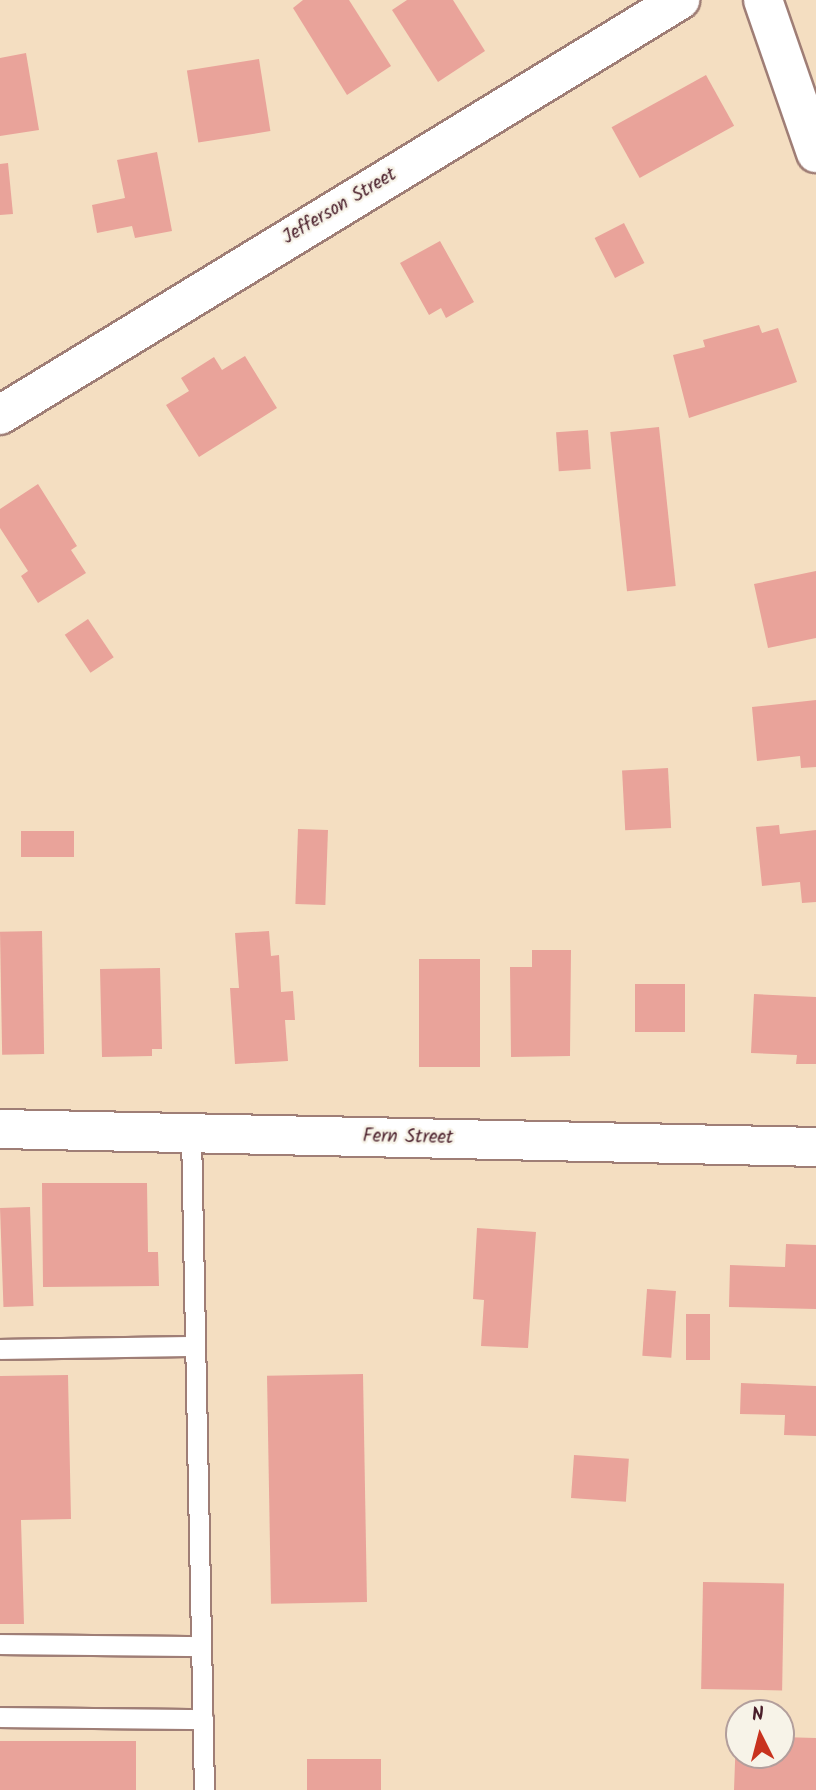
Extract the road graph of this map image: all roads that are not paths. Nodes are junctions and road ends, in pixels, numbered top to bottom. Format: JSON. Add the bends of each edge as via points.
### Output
{"nodes":[{"id":1,"x":680,"y":0,"type":"edge"},
{"id":2,"x":763,"y":0,"type":"edge"},
{"id":3,"x":816,"y":153,"type":"edge"},
{"id":4,"x":0,"y":415,"type":"edge"},
{"id":5,"x":0,"y":1129,"type":"edge"},
{"id":6,"x":191,"y":1133,"type":"junction"},
{"id":7,"x":816,"y":1147,"type":"edge"},
{"id":8,"x":195,"y":1346,"type":"junction"},
{"id":9,"x":0,"y":1349,"type":"edge"},
{"id":10,"x":0,"y":1644,"type":"edge"},
{"id":11,"x":201,"y":1646,"type":"junction"},
{"id":12,"x":0,"y":1717,"type":"edge"},
{"id":13,"x":203,"y":1719,"type":"junction"},
{"id":14,"x":204,"y":1790,"type":"edge"}],
"edges":[{"from":1,"to":4,"type":"street","name":"Jefferson Street"},
{"from":2,"to":3,"type":"street"},
{"from":5,"to":6,"type":"street","name":"Fern Street"},
{"from":6,"to":7,"type":"street","name":"Fern Street"},
{"from":6,"to":8,"type":"lane"},
{"from":8,"to":9,"type":"lane"},
{"from":8,"to":11,"type":"lane"},
{"from":10,"to":11,"type":"lane"},
{"from":11,"to":13,"type":"lane"},
{"from":12,"to":13,"type":"lane"},
{"from":13,"to":14,"type":"lane"}]}
